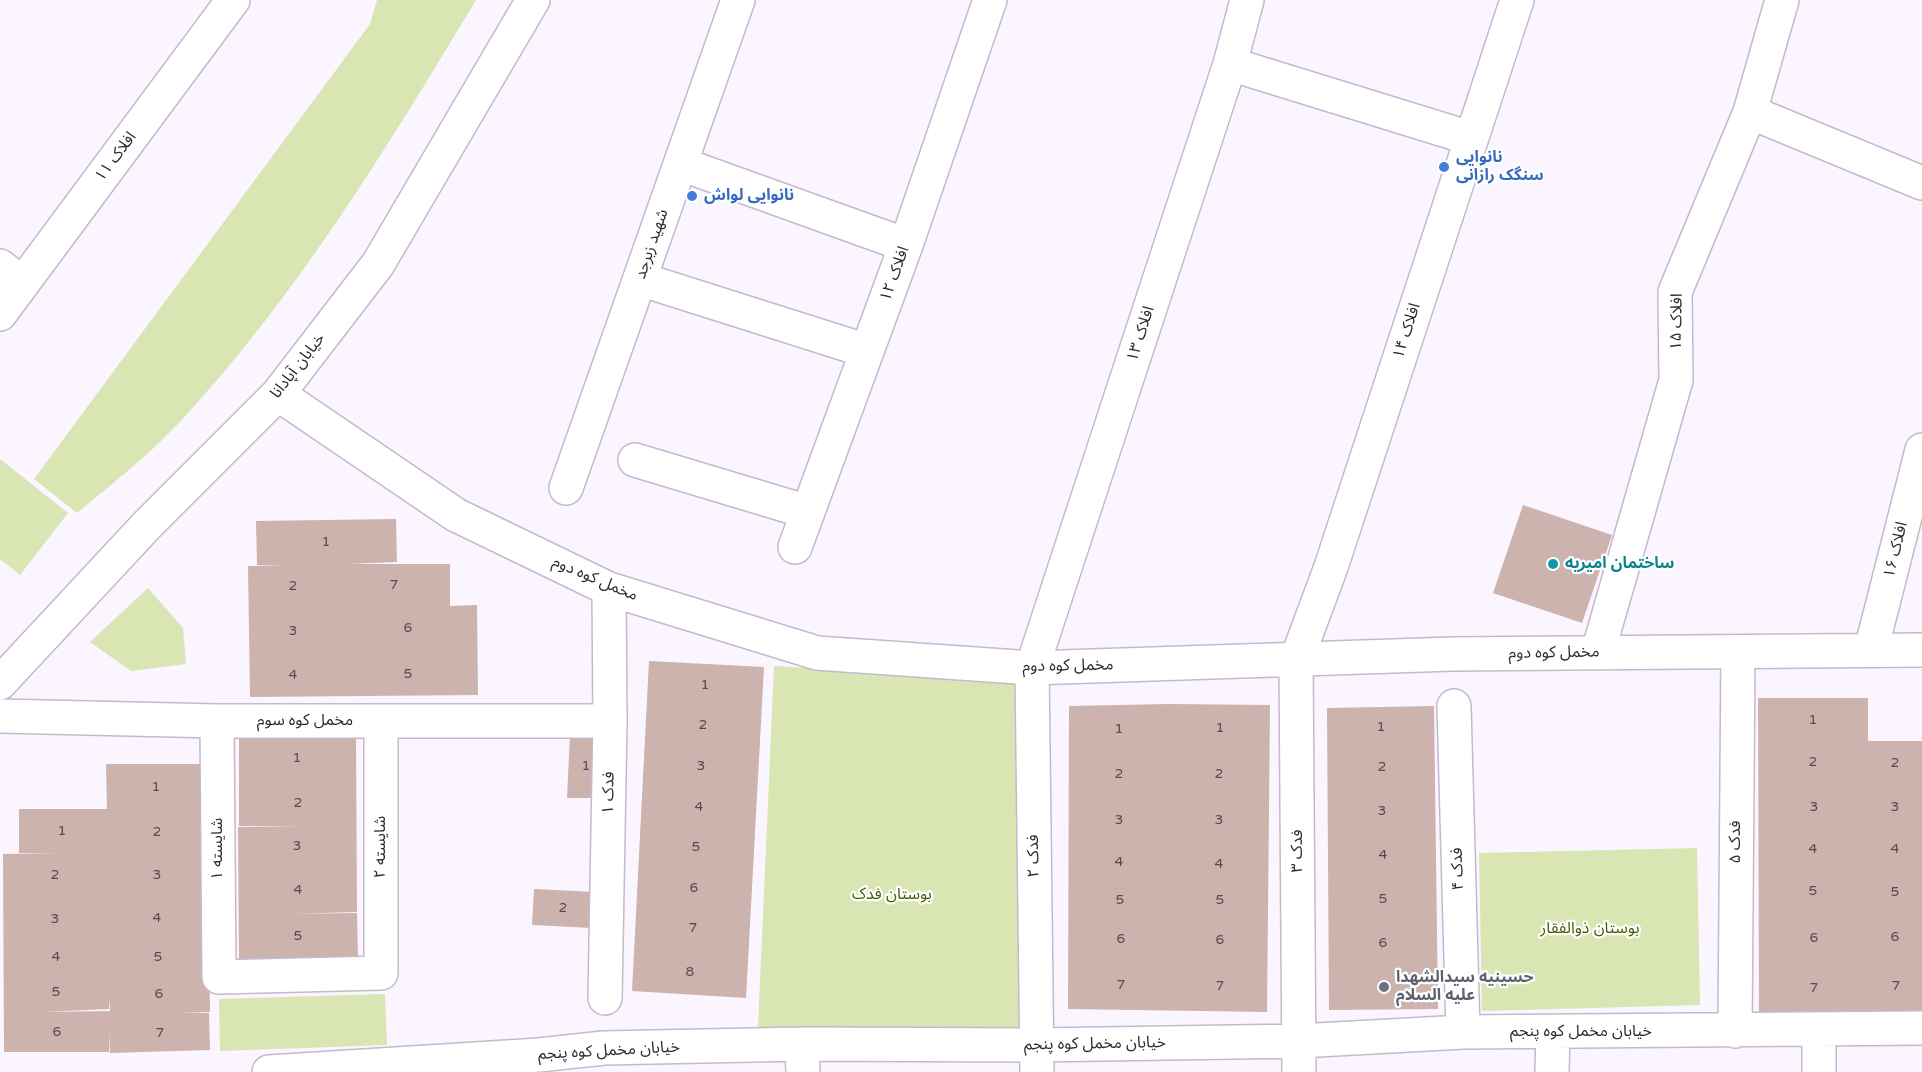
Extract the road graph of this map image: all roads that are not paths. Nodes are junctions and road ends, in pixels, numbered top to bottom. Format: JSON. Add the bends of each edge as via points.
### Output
{"nodes":[{"id":1,"x":233,"y":0,"type":"edge"},
{"id":2,"x":533,"y":0,"type":"edge"},
{"id":3,"x":738,"y":0,"type":"edge"},
{"id":4,"x":990,"y":0,"type":"edge"},
{"id":5,"x":1247,"y":0,"type":"edge"},
{"id":6,"x":1517,"y":0,"type":"edge"},
{"id":7,"x":1782,"y":0,"type":"edge"},
{"id":8,"x":1230,"y":64,"type":"junction"},
{"id":9,"x":1750,"y":112,"type":"junction"},
{"id":10,"x":1470,"y":138,"type":"junction"},
{"id":11,"x":681,"y":164,"type":"junction"},
{"id":12,"x":1922,"y":183,"type":"edge"},
{"id":13,"x":906,"y":244,"type":"junction"},
{"id":14,"x":11,"y":274,"type":"edge"},
{"id":15,"x":639,"y":279,"type":"junction"},
{"id":16,"x":0,"y":314,"type":"edge"},
{"id":17,"x":867,"y":351,"type":"junction"},
{"id":18,"x":278,"y":394,"type":"junction"},
{"id":19,"x":1922,"y":450,"type":"edge"},
{"id":20,"x":635,"y":460,"type":"dead end"},
{"id":21,"x":566,"y":488,"type":"dead end"},
{"id":22,"x":808,"y":512,"type":"junction"},
{"id":23,"x":795,"y":547,"type":"dead end"},
{"id":24,"x":609,"y":589,"type":"junction"},
{"id":25,"x":1871,"y":650,"type":"junction"},
{"id":26,"x":1922,"y":650,"type":"edge"},
{"id":27,"x":1598,"y":652,"type":"junction"},
{"id":28,"x":1738,"y":652,"type":"junction"},
{"id":29,"x":1296,"y":661,"type":"junction"},
{"id":30,"x":1032,"y":668,"type":"junction"},
{"id":31,"x":0,"y":683,"type":"edge"},
{"id":32,"x":1454,"y":706,"type":"dead end"},
{"id":33,"x":0,"y":716,"type":"edge"},
{"id":34,"x":217,"y":721,"type":"junction"},
{"id":35,"x":381,"y":721,"type":"junction"},
{"id":36,"x":610,"y":721,"type":"junction"},
{"id":37,"x":219,"y":977,"type":"joint"},
{"id":38,"x":605,"y":998,"type":"dead end"},
{"id":39,"x":1922,"y":1028,"type":"edge"},
{"id":40,"x":1819,"y":1030,"type":"junction"},
{"id":41,"x":1735,"y":1031,"type":"junction"},
{"id":42,"x":1462,"y":1032,"type":"junction"},
{"id":43,"x":1553,"y":1033,"type":"junction"},
{"id":44,"x":1299,"y":1056,"type":"edge"},
{"id":45,"x":802,"y":1058,"type":"edge"},
{"id":46,"x":1036,"y":1059,"type":"edge"},
{"id":47,"x":539,"y":1064,"type":"edge"},
{"id":48,"x":269,"y":1072,"type":"edge"},
{"id":49,"x":1552,"y":1072,"type":"edge"},
{"id":50,"x":1819,"y":1072,"type":"edge"}],
"edges":[{"from":1,"to":14,"type":"street","name":"افلاک ۱۱"},
{"from":2,"to":18,"type":"street","name":"خیابان آپادانا","via":[[378,264]]},
{"from":3,"to":11,"type":"street","name":"شهید زبرجد"},
{"from":4,"to":13,"type":"street","name":"افلاک ۱۲"},
{"from":5,"to":8,"type":"street","name":"افلاک ۱۳"},
{"from":6,"to":10,"type":"street","name":"افلاک ۱۴"},
{"from":7,"to":9,"type":"street","name":"افلاک ۱۵"},
{"from":8,"to":10,"type":"street"},
{"from":8,"to":30,"type":"street","name":"افلاک ۱۳"},
{"from":9,"to":12,"type":"street"},
{"from":9,"to":27,"type":"street","name":"افلاک ۱۵","via":[[1675,292],[1676,380]]},
{"from":10,"to":29,"type":"street","name":"افلاک ۱۴"},
{"from":11,"to":13,"type":"street"},
{"from":11,"to":15,"type":"street","name":"شهید زبرجد"},
{"from":13,"to":17,"type":"street","name":"افلاک ۱۲"},
{"from":14,"to":16,"type":"street","name":"افلاک ۱۱"},
{"from":15,"to":17,"type":"street"},
{"from":15,"to":21,"type":"street","name":"شهید زبرجد"},
{"from":17,"to":22,"type":"street","name":"افلاک ۱۲"},
{"from":18,"to":24,"type":"street","name":"مخمل کوه دوم","via":[[456,515]]},
{"from":18,"to":31,"type":"street","name":"خیابان آپادانا","via":[[147,525]]},
{"from":19,"to":25,"type":"street","name":"افلاک ۱۶"},
{"from":20,"to":22,"type":"street"},
{"from":22,"to":23,"type":"street","name":"افلاک ۱۲"},
{"from":24,"to":30,"type":"street","name":"مخمل کوه دوم","via":[[817,652]]},
{"from":24,"to":36,"type":"street","name":"فدک ۱"},
{"from":25,"to":26,"type":"street","name":"مخمل کوه دوم"},
{"from":25,"to":28,"type":"street","name":"مخمل کوه دوم"},
{"from":27,"to":28,"type":"street","name":"مخمل کوه دوم"},
{"from":27,"to":29,"type":"street","name":"مخمل کوه دوم"},
{"from":28,"to":41,"type":"street","name":"فدک ۵"},
{"from":29,"to":30,"type":"street","name":"مخمل کوه دوم"},
{"from":29,"to":44,"type":"street","name":"فدک ۳"},
{"from":30,"to":46,"type":"street","name":"فدک ۲"},
{"from":32,"to":42,"type":"street","name":"فدک ۴"},
{"from":33,"to":34,"type":"street","name":"مخمل کوه سوم"},
{"from":34,"to":35,"type":"street","name":"مخمل کوه سوم"},
{"from":34,"to":37,"type":"street","name":"شایسته ۱"},
{"from":35,"to":36,"type":"street","name":"مخمل کوه سوم"},
{"from":35,"to":37,"type":"street","name":"شایسته ۲","via":[[381,973]]},
{"from":36,"to":38,"type":"street","name":"فدک ۱"},
{"from":39,"to":40,"type":"street","name":"خیابان مخمل کوه پنجم"},
{"from":40,"to":41,"type":"street","name":"خیابان مخمل کوه پنجم"},
{"from":40,"to":50,"type":"street"},
{"from":41,"to":43,"type":"street","name":"خیابان مخمل کوه پنجم"},
{"from":42,"to":43,"type":"street","name":"خیابان مخمل کوه پنجم"},
{"from":42,"to":44,"type":"street","name":"خیابان مخمل کوه پنجم"},
{"from":43,"to":49,"type":"street"},
{"from":44,"to":46,"type":"street","name":"خیابان مخمل کوه پنجم"},
{"from":45,"to":46,"type":"street","name":"خیابان مخمل کوه پنجم"},
{"from":45,"to":47,"type":"street","name":"خیابان مخمل کوه پنجم","via":[[604,1048]]},
{"from":47,"to":48,"type":"street","name":"خیابان مخمل کوه پنجم"}]}
